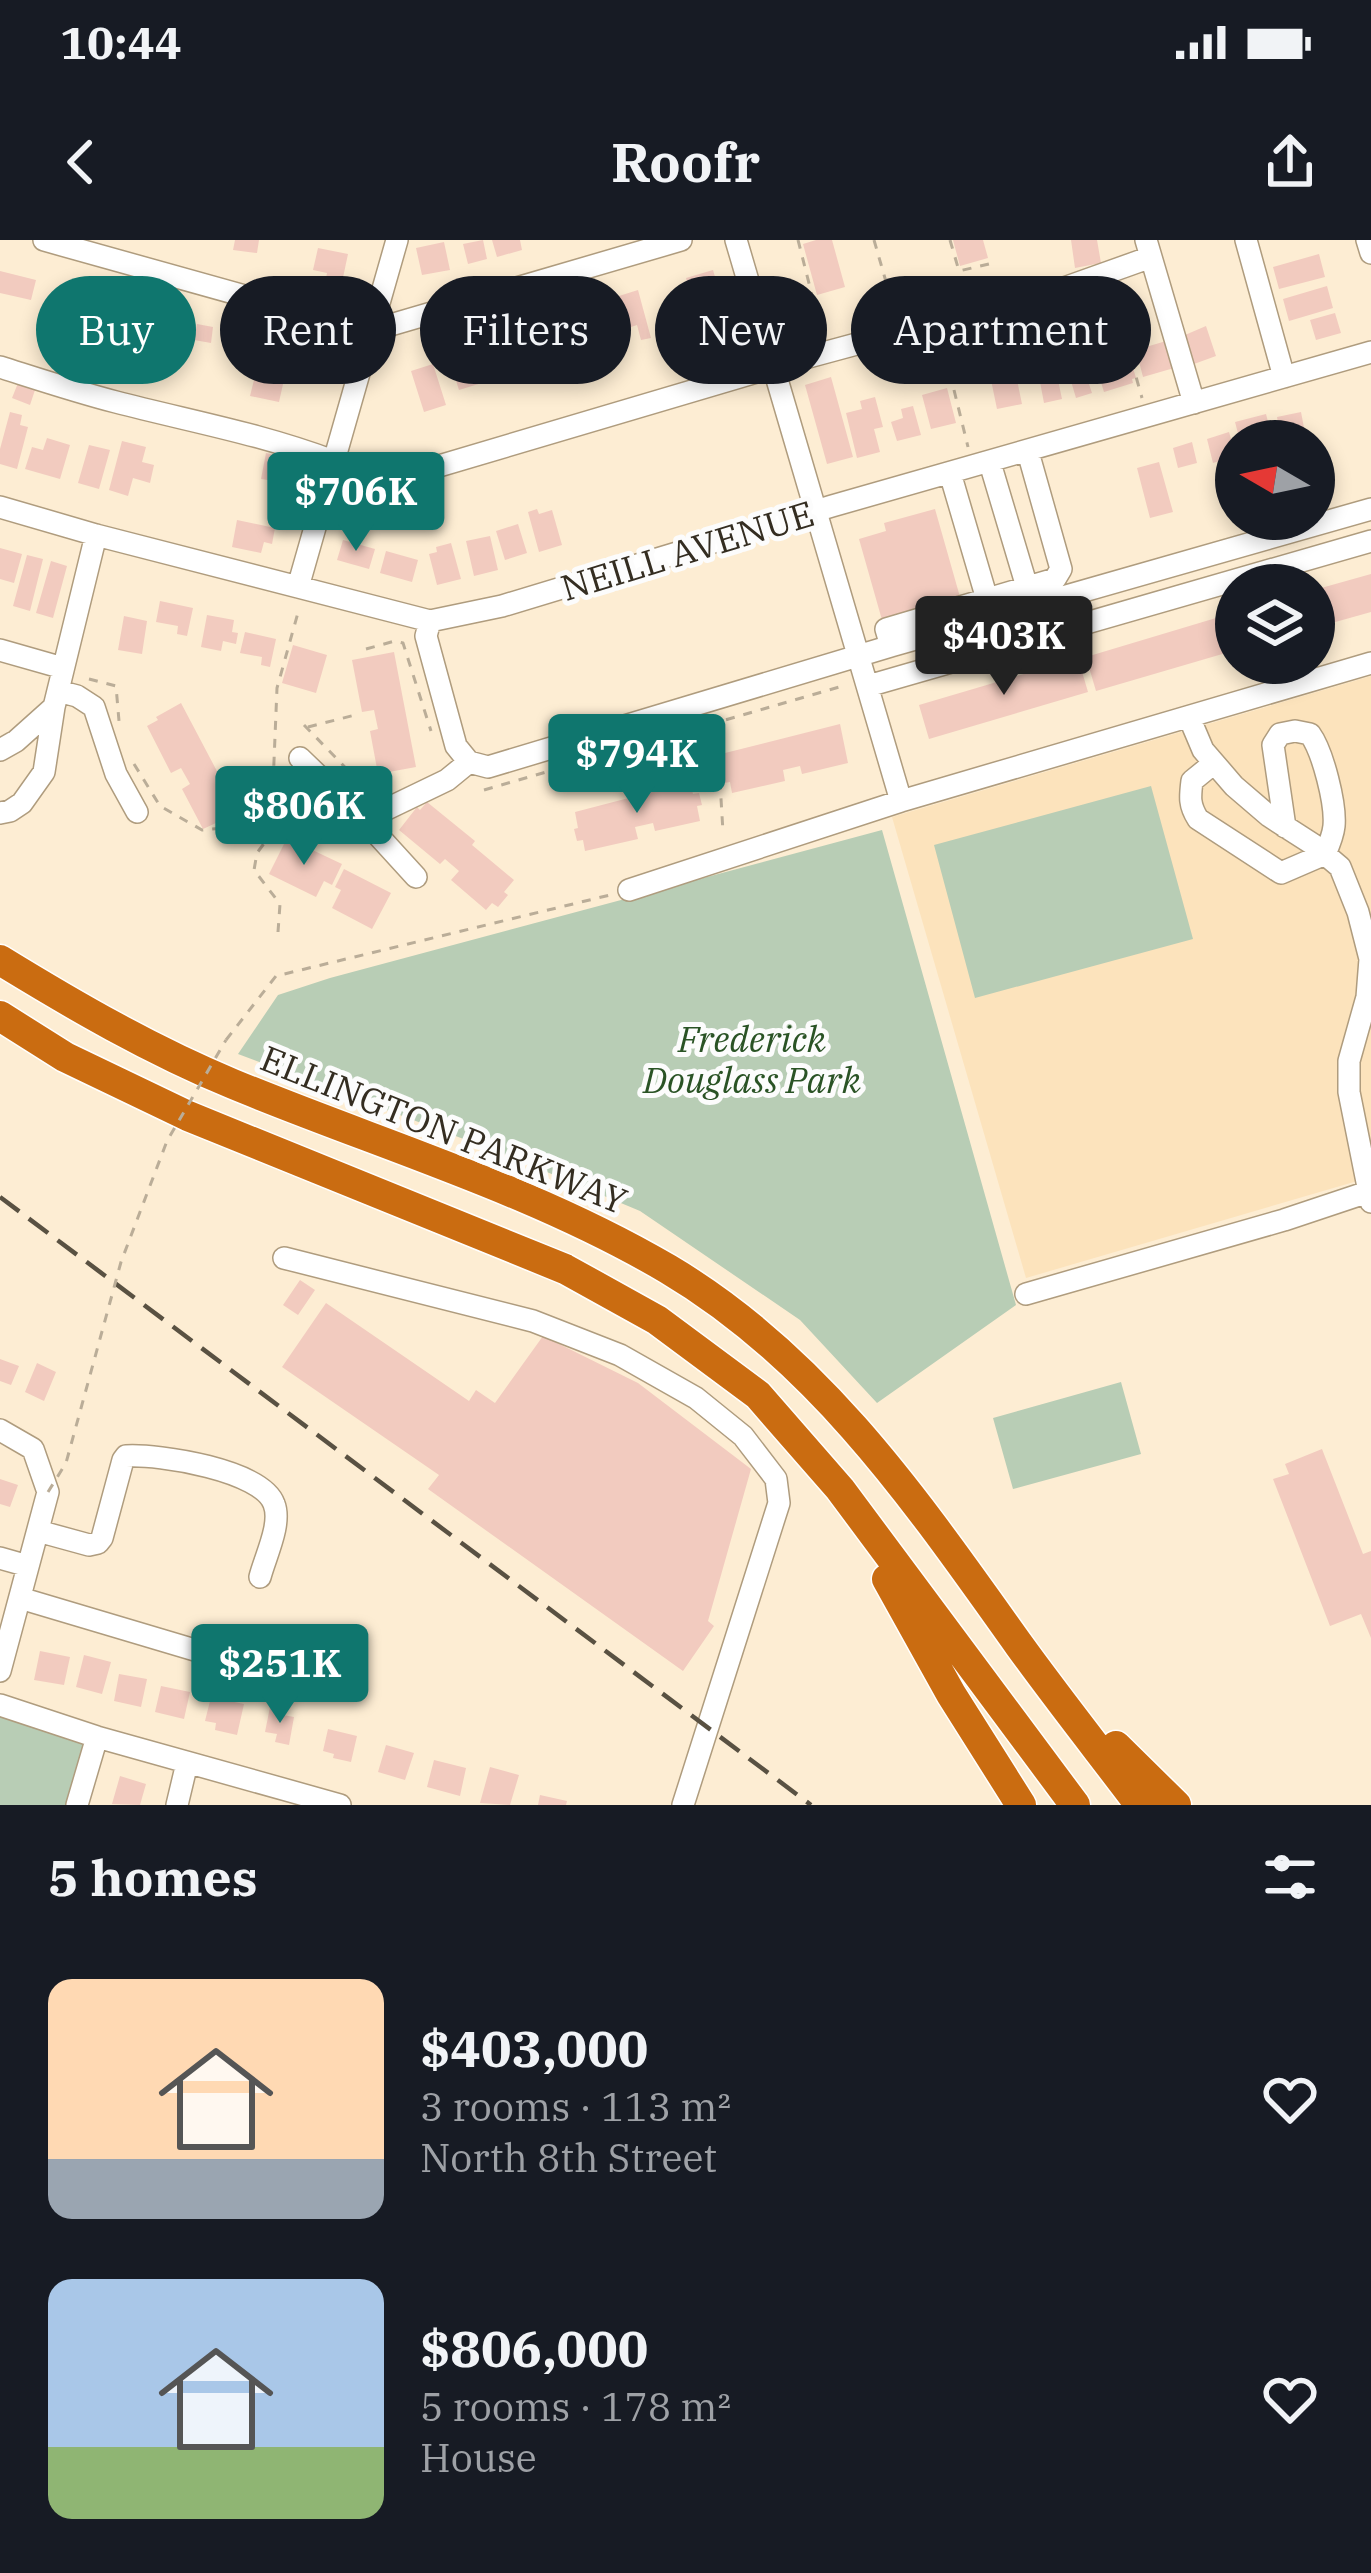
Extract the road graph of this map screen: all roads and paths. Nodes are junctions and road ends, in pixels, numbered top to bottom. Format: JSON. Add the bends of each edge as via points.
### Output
{"nodes":[{"id":1,"x":44,"y":240,"type":"edge"},
{"id":2,"x":397,"y":240,"type":"edge"},
{"id":3,"x":682,"y":240,"type":"edge"},
{"id":4,"x":736,"y":240,"type":"edge"},
{"id":5,"x":798,"y":240,"type":"edge"},
{"id":6,"x":874,"y":240,"type":"edge"},
{"id":7,"x":950,"y":240,"type":"edge"},
{"id":8,"x":1246,"y":240,"type":"edge"},
{"id":9,"x":1367,"y":240,"type":"edge"},
{"id":10,"x":1148,"y":249,"type":"edge"},
{"id":11,"x":1371,"y":253,"type":"edge"},
{"id":12,"x":989,"y":264,"type":"dead end"},
{"id":13,"x":386,"y":276,"type":"edge"},
{"id":14,"x":747,"y":276,"type":"edge"},
{"id":15,"x":807,"y":276,"type":"edge"},
{"id":16,"x":885,"y":276,"type":"edge"},
{"id":17,"x":220,"y":289,"type":"edge"},
{"id":18,"x":396,"y":323,"type":"edge"},
{"id":19,"x":827,"y":352,"type":"edge"},
{"id":20,"x":1371,"y":352,"type":"edge"},
{"id":21,"x":0,"y":367,"type":"edge"},
{"id":22,"x":1284,"y":377,"type":"junction"},
{"id":23,"x":355,"y":384,"type":"edge"},
{"id":24,"x":714,"y":384,"type":"edge"},
{"id":25,"x":779,"y":384,"type":"edge"},
{"id":26,"x":1138,"y":384,"type":"edge"},
{"id":27,"x":954,"y":390,"type":"dead end"},
{"id":28,"x":1142,"y":399,"type":"dead end"},
{"id":29,"x":1194,"y":403,"type":"junction"},
{"id":30,"x":968,"y":449,"type":"dead end"},
{"id":31,"x":1028,"y":452,"type":"junction"},
{"id":32,"x":990,"y":463,"type":"junction"},
{"id":33,"x":332,"y":465,"type":"junction"},
{"id":34,"x":950,"y":473,"type":"junction"},
{"id":35,"x":0,"y":507,"type":"edge"},
{"id":36,"x":1371,"y":508,"type":"edge"},
{"id":37,"x":815,"y":512,"type":"junction"},
{"id":38,"x":96,"y":536,"type":"junction"},
{"id":39,"x":1371,"y":541,"type":"edge"},
{"id":40,"x":1027,"y":587,"type":"junction"},
{"id":41,"x":299,"y":596,"type":"junction"},
{"id":42,"x":986,"y":599,"type":"junction"},
{"id":43,"x":430,"y":621,"type":"junction"},
{"id":44,"x":391,"y":629,"type":"dead end"},
{"id":45,"x":386,"y":644,"type":"junction"},
{"id":46,"x":891,"y":646,"type":"junction"},
{"id":47,"x":366,"y":649,"type":"dead end"},
{"id":48,"x":0,"y":650,"type":"edge"},
{"id":49,"x":858,"y":654,"type":"junction"},
{"id":50,"x":1371,"y":663,"type":"edge"},
{"id":51,"x":72,"y":673,"type":"junction"},
{"id":52,"x":858,"y":686,"type":"junction"},
{"id":53,"x":56,"y":699,"type":"junction"},
{"id":54,"x":358,"y":714,"type":"dead end"},
{"id":55,"x":1189,"y":717,"type":"junction"},
{"id":56,"x":119,"y":725,"type":"dead end"},
{"id":57,"x":702,"y":727,"type":"junction"},
{"id":58,"x":436,"y":748,"type":"dead end"},
{"id":59,"x":0,"y":750,"type":"edge"},
{"id":60,"x":131,"y":758,"type":"dead end"},
{"id":61,"x":300,"y":758,"type":"dead end"},
{"id":62,"x":470,"y":762,"type":"junction"},
{"id":63,"x":1214,"y":763,"type":"junction"},
{"id":64,"x":484,"y":790,"type":"dead end"},
{"id":65,"x":380,"y":797,"type":"dead end"},
{"id":66,"x":901,"y":801,"type":"junction"},
{"id":67,"x":137,"y":812,"type":"dead end"},
{"id":68,"x":0,"y":813,"type":"edge"},
{"id":69,"x":364,"y":820,"type":"junction"},
{"id":70,"x":1286,"y":827,"type":"junction"},
{"id":71,"x":723,"y":832,"type":"dead end"},
{"id":72,"x":272,"y":834,"type":"junction"},
{"id":73,"x":1325,"y":854,"type":"junction"},
{"id":74,"x":416,"y":877,"type":"dead end"},
{"id":75,"x":629,"y":890,"type":"joint"},
{"id":76,"x":278,"y":932,"type":"dead end"},
{"id":77,"x":0,"y":960,"type":"edge"},
{"id":78,"x":0,"y":1016,"type":"edge"},
{"id":79,"x":1370,"y":1195,"type":"edge"},
{"id":80,"x":284,"y":1258,"type":"dead end"},
{"id":81,"x":1026,"y":1294,"type":"dead end"},
{"id":82,"x":0,"y":1430,"type":"edge"},
{"id":83,"x":840,"y":1489,"type":"junction"},
{"id":84,"x":48,"y":1492,"type":"junction"},
{"id":85,"x":38,"y":1531,"type":"junction"},
{"id":86,"x":0,"y":1558,"type":"edge"},
{"id":87,"x":28,"y":1566,"type":"junction"},
{"id":88,"x":260,"y":1577,"type":"dead end"},
{"id":89,"x":20,"y":1598,"type":"junction"},
{"id":90,"x":1023,"y":1650,"type":"junction"},
{"id":91,"x":225,"y":1659,"type":"dead end"},
{"id":92,"x":0,"y":1671,"type":"edge"},
{"id":93,"x":0,"y":1705,"type":"edge"},
{"id":94,"x":97,"y":1737,"type":"junction"},
{"id":95,"x":187,"y":1763,"type":"junction"},
{"id":96,"x":281,"y":1798,"type":"edge"},
{"id":97,"x":77,"y":1805,"type":"edge"},
{"id":98,"x":176,"y":1805,"type":"edge"},
{"id":99,"x":340,"y":1805,"type":"edge"},
{"id":100,"x":683,"y":1805,"type":"edge"},
{"id":101,"x":1021,"y":1805,"type":"edge"},
{"id":102,"x":1075,"y":1805,"type":"edge"},
{"id":103,"x":1140,"y":1805,"type":"edge"},
{"id":104,"x":1176,"y":1805,"type":"edge"}],
"edges":[{"from":1,"to":17,"type":"street"},
{"from":2,"to":13,"type":"street"},
{"from":3,"to":18,"type":"street"},
{"from":4,"to":14,"type":"street"},
{"from":5,"to":15,"type":"path"},
{"from":6,"to":16,"type":"path"},
{"from":7,"to":12,"type":"path","via":[[959,271]]},
{"from":8,"to":22,"type":"street"},
{"from":9,"to":11,"type":"street"},
{"from":10,"to":19,"type":"street","via":[[1067,286]]},
{"from":10,"to":29,"type":"street"},
{"from":20,"to":22,"type":"street","name":"NEILL AVENUE"},
{"from":21,"to":33,"type":"street","via":[[287,445]]},
{"from":22,"to":29,"type":"street","name":"NEILL AVENUE"},
{"from":23,"to":33,"type":"street"},
{"from":24,"to":33,"type":"street","via":[[412,474],[384,478]]},
{"from":25,"to":37,"type":"street"},
{"from":26,"to":28,"type":"path"},
{"from":27,"to":30,"type":"path"},
{"from":29,"to":31,"type":"street","name":"NEILL AVENUE"},
{"from":31,"to":32,"type":"street","name":"NEILL AVENUE"},
{"from":31,"to":40,"type":"street","via":[[1061,569],[1055,579]]},
{"from":32,"to":34,"type":"street","name":"NEILL AVENUE"},
{"from":32,"to":40,"type":"street"},
{"from":33,"to":41,"type":"street"},
{"from":34,"to":37,"type":"street","name":"NEILL AVENUE"},
{"from":34,"to":42,"type":"street"},
{"from":35,"to":38,"type":"street","name":"NEILL AVENUE"},
{"from":36,"to":46,"type":"street"},
{"from":37,"to":43,"type":"street","name":"NEILL AVENUE"},
{"from":37,"to":49,"type":"street"},
{"from":38,"to":41,"type":"street","name":"NEILL AVENUE"},
{"from":38,"to":51,"type":"street"},
{"from":39,"to":52,"type":"street"},
{"from":40,"to":42,"type":"street"},
{"from":41,"to":43,"type":"street","name":"NEILL AVENUE"},
{"from":41,"to":72,"type":"path","via":[[277,688]]},
{"from":42,"to":46,"type":"street","via":[[886,629]]},
{"from":43,"to":62,"type":"street","via":[[426,636],[444,702]]},
{"from":44,"to":45,"type":"path"},
{"from":45,"to":47,"type":"path"},
{"from":45,"to":58,"type":"path","via":[[403,643]]},
{"from":46,"to":49,"type":"street"},
{"from":48,"to":51,"type":"street"},
{"from":49,"to":52,"type":"street"},
{"from":49,"to":62,"type":"street","via":[[488,767]]},
{"from":50,"to":55,"type":"street"},
{"from":51,"to":53,"type":"street"},
{"from":51,"to":56,"type":"path","via":[[116,686]]},
{"from":52,"to":57,"type":"path"},
{"from":52,"to":66,"type":"street"},
{"from":53,"to":59,"type":"street"},
{"from":53,"to":67,"type":"street","via":[[77,696],[94,706]]},
{"from":53,"to":68,"type":"street","via":[[44,772],[22,803]]},
{"from":54,"to":65,"type":"path","via":[[305,726],[370,796]]},
{"from":55,"to":63,"type":"street"},
{"from":55,"to":66,"type":"street"},
{"from":57,"to":64,"type":"path"},
{"from":57,"to":71,"type":"path","via":[[720,782]]},
{"from":60,"to":72,"type":"path","via":[[160,806],[202,830],[237,819]]},
{"from":61,"to":69,"type":"street"},
{"from":62,"to":69,"type":"street"},
{"from":63,"to":70,"type":"street"},
{"from":63,"to":73,"type":"street","via":[[1192,781],[1198,819],[1281,873]]},
{"from":66,"to":75,"type":"street"},
{"from":69,"to":74,"type":"street"},
{"from":70,"to":73,"type":"street"},
{"from":70,"to":73,"type":"street","via":[[1273,745],[1280,734],[1304,731],[1319,750],[1334,810]]},
{"from":72,"to":76,"type":"path","via":[[254,870],[280,904]]},
{"from":73,"to":79,"type":"street","via":[[1340,867],[1370,959],[1348,1061]]},
{"from":75,"to":84,"type":"path","bridge":true,"via":[[276,976],[226,1040],[167,1141],[121,1262],[66,1463]]},
{"from":77,"to":90,"type":"highway","name":"ELLINGTON PARKWAY","via":[[187,1063],[582,1222],[670,1271],[742,1320],[846,1416]]},
{"from":78,"to":83,"type":"highway","via":[[188,1116],[566,1269],[657,1320],[758,1395]]},
{"from":79,"to":81,"type":"street"},
{"from":80,"to":100,"type":"street","via":[[533,1321],[620,1355],[743,1436],[776,1479],[779,1503]]},
{"from":82,"to":84,"type":"street","via":[[33,1449]]},
{"from":83,"to":101,"type":"highway"},
{"from":83,"to":102,"type":"highway"},
{"from":84,"to":85,"type":"street"},
{"from":85,"to":87,"type":"street"},
{"from":85,"to":88,"type":"street","via":[[98,1544],[126,1456],[173,1459],[236,1475],[272,1498],[276,1519]]},
{"from":86,"to":87,"type":"street"},
{"from":87,"to":89,"type":"street"},
{"from":89,"to":91,"type":"street"},
{"from":89,"to":92,"type":"street"},
{"from":90,"to":103,"type":"highway","name":"ELLINGTON PARKWAY"},
{"from":90,"to":104,"type":"highway"},
{"from":93,"to":94,"type":"street"},
{"from":94,"to":95,"type":"street"},
{"from":94,"to":97,"type":"street"},
{"from":95,"to":96,"type":"street"},
{"from":95,"to":98,"type":"street"},
{"from":96,"to":99,"type":"street"}]}
